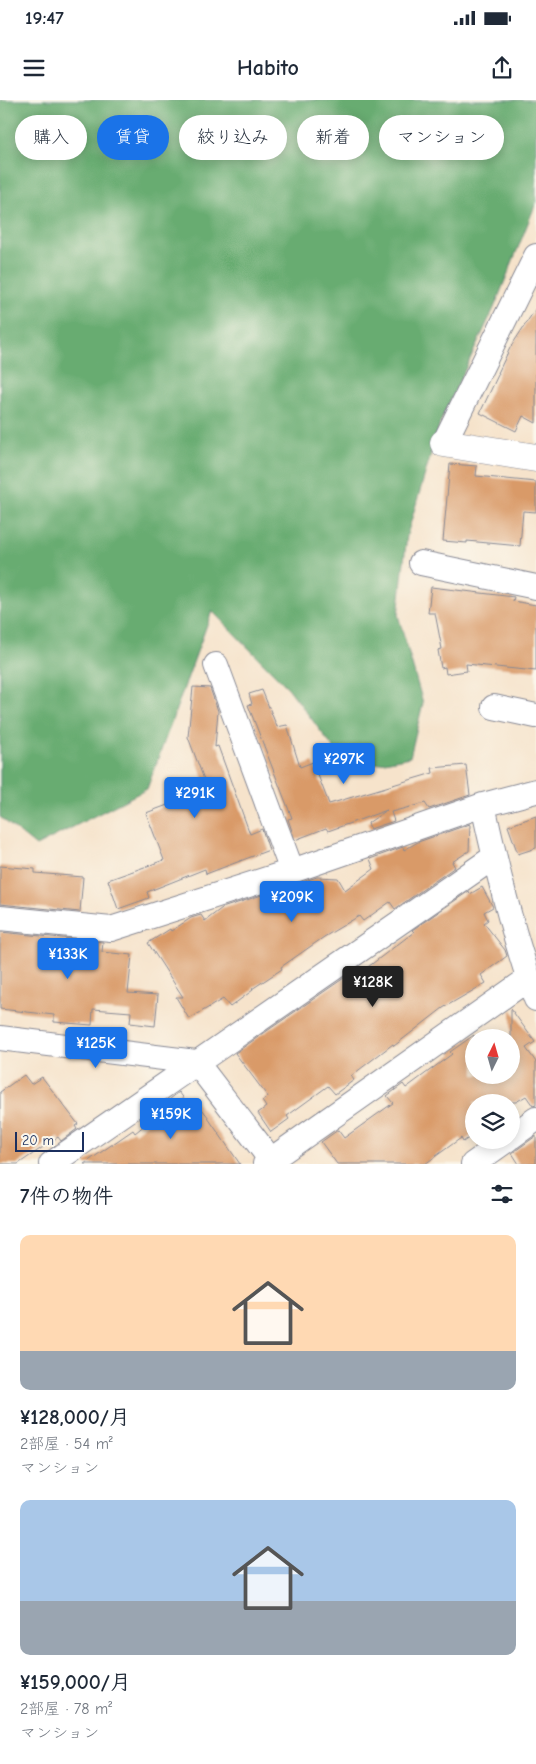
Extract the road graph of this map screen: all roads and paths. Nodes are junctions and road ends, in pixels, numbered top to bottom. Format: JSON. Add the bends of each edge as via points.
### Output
{"nodes":[{"id":1,"x":536,"y":256,"type":"edge"},
{"id":2,"x":444,"y":443,"type":"joint"},
{"id":3,"x":536,"y":458,"type":"edge"},
{"id":4,"x":421,"y":563,"type":"dead end"},
{"id":5,"x":536,"y":587,"type":"edge"},
{"id":6,"x":216,"y":665,"type":"dead end"},
{"id":7,"x":494,"y":707,"type":"dead end"},
{"id":8,"x":536,"y":716,"type":"edge"},
{"id":9,"x":536,"y":791,"type":"edge"},
{"id":10,"x":483,"y":805,"type":"junction"},
{"id":11,"x":494,"y":857,"type":"junction"},
{"id":12,"x":292,"y":871,"type":"junction"},
{"id":13,"x":0,"y":918,"type":"edge"},
{"id":14,"x":532,"y":989,"type":"edge"},
{"id":15,"x":3,"y":1040,"type":"edge"},
{"id":16,"x":196,"y":1062,"type":"junction"},
{"id":17,"x":536,"y":1120,"type":"edge"},
{"id":18,"x":520,"y":1131,"type":"edge"},
{"id":19,"x":494,"y":1149,"type":"edge"},
{"id":20,"x":270,"y":1163,"type":"edge"},
{"id":21,"x":51,"y":1164,"type":"edge"},
{"id":22,"x":473,"y":1164,"type":"edge"}],
"edges":[{"from":1,"to":2,"type":"street"},
{"from":2,"to":3,"type":"street"},
{"from":4,"to":5,"type":"street"},
{"from":6,"to":12,"type":"street"},
{"from":7,"to":8,"type":"street"},
{"from":9,"to":10,"type":"street"},
{"from":10,"to":11,"type":"street"},
{"from":10,"to":12,"type":"street"},
{"from":11,"to":14,"type":"street"},
{"from":11,"to":16,"type":"street"},
{"from":12,"to":13,"type":"street","via":[[111,929]]},
{"from":14,"to":20,"type":"street"},
{"from":15,"to":16,"type":"street"},
{"from":16,"to":20,"type":"street"},
{"from":16,"to":21,"type":"street"},
{"from":17,"to":18,"type":"street"},
{"from":19,"to":22,"type":"street"}]}
